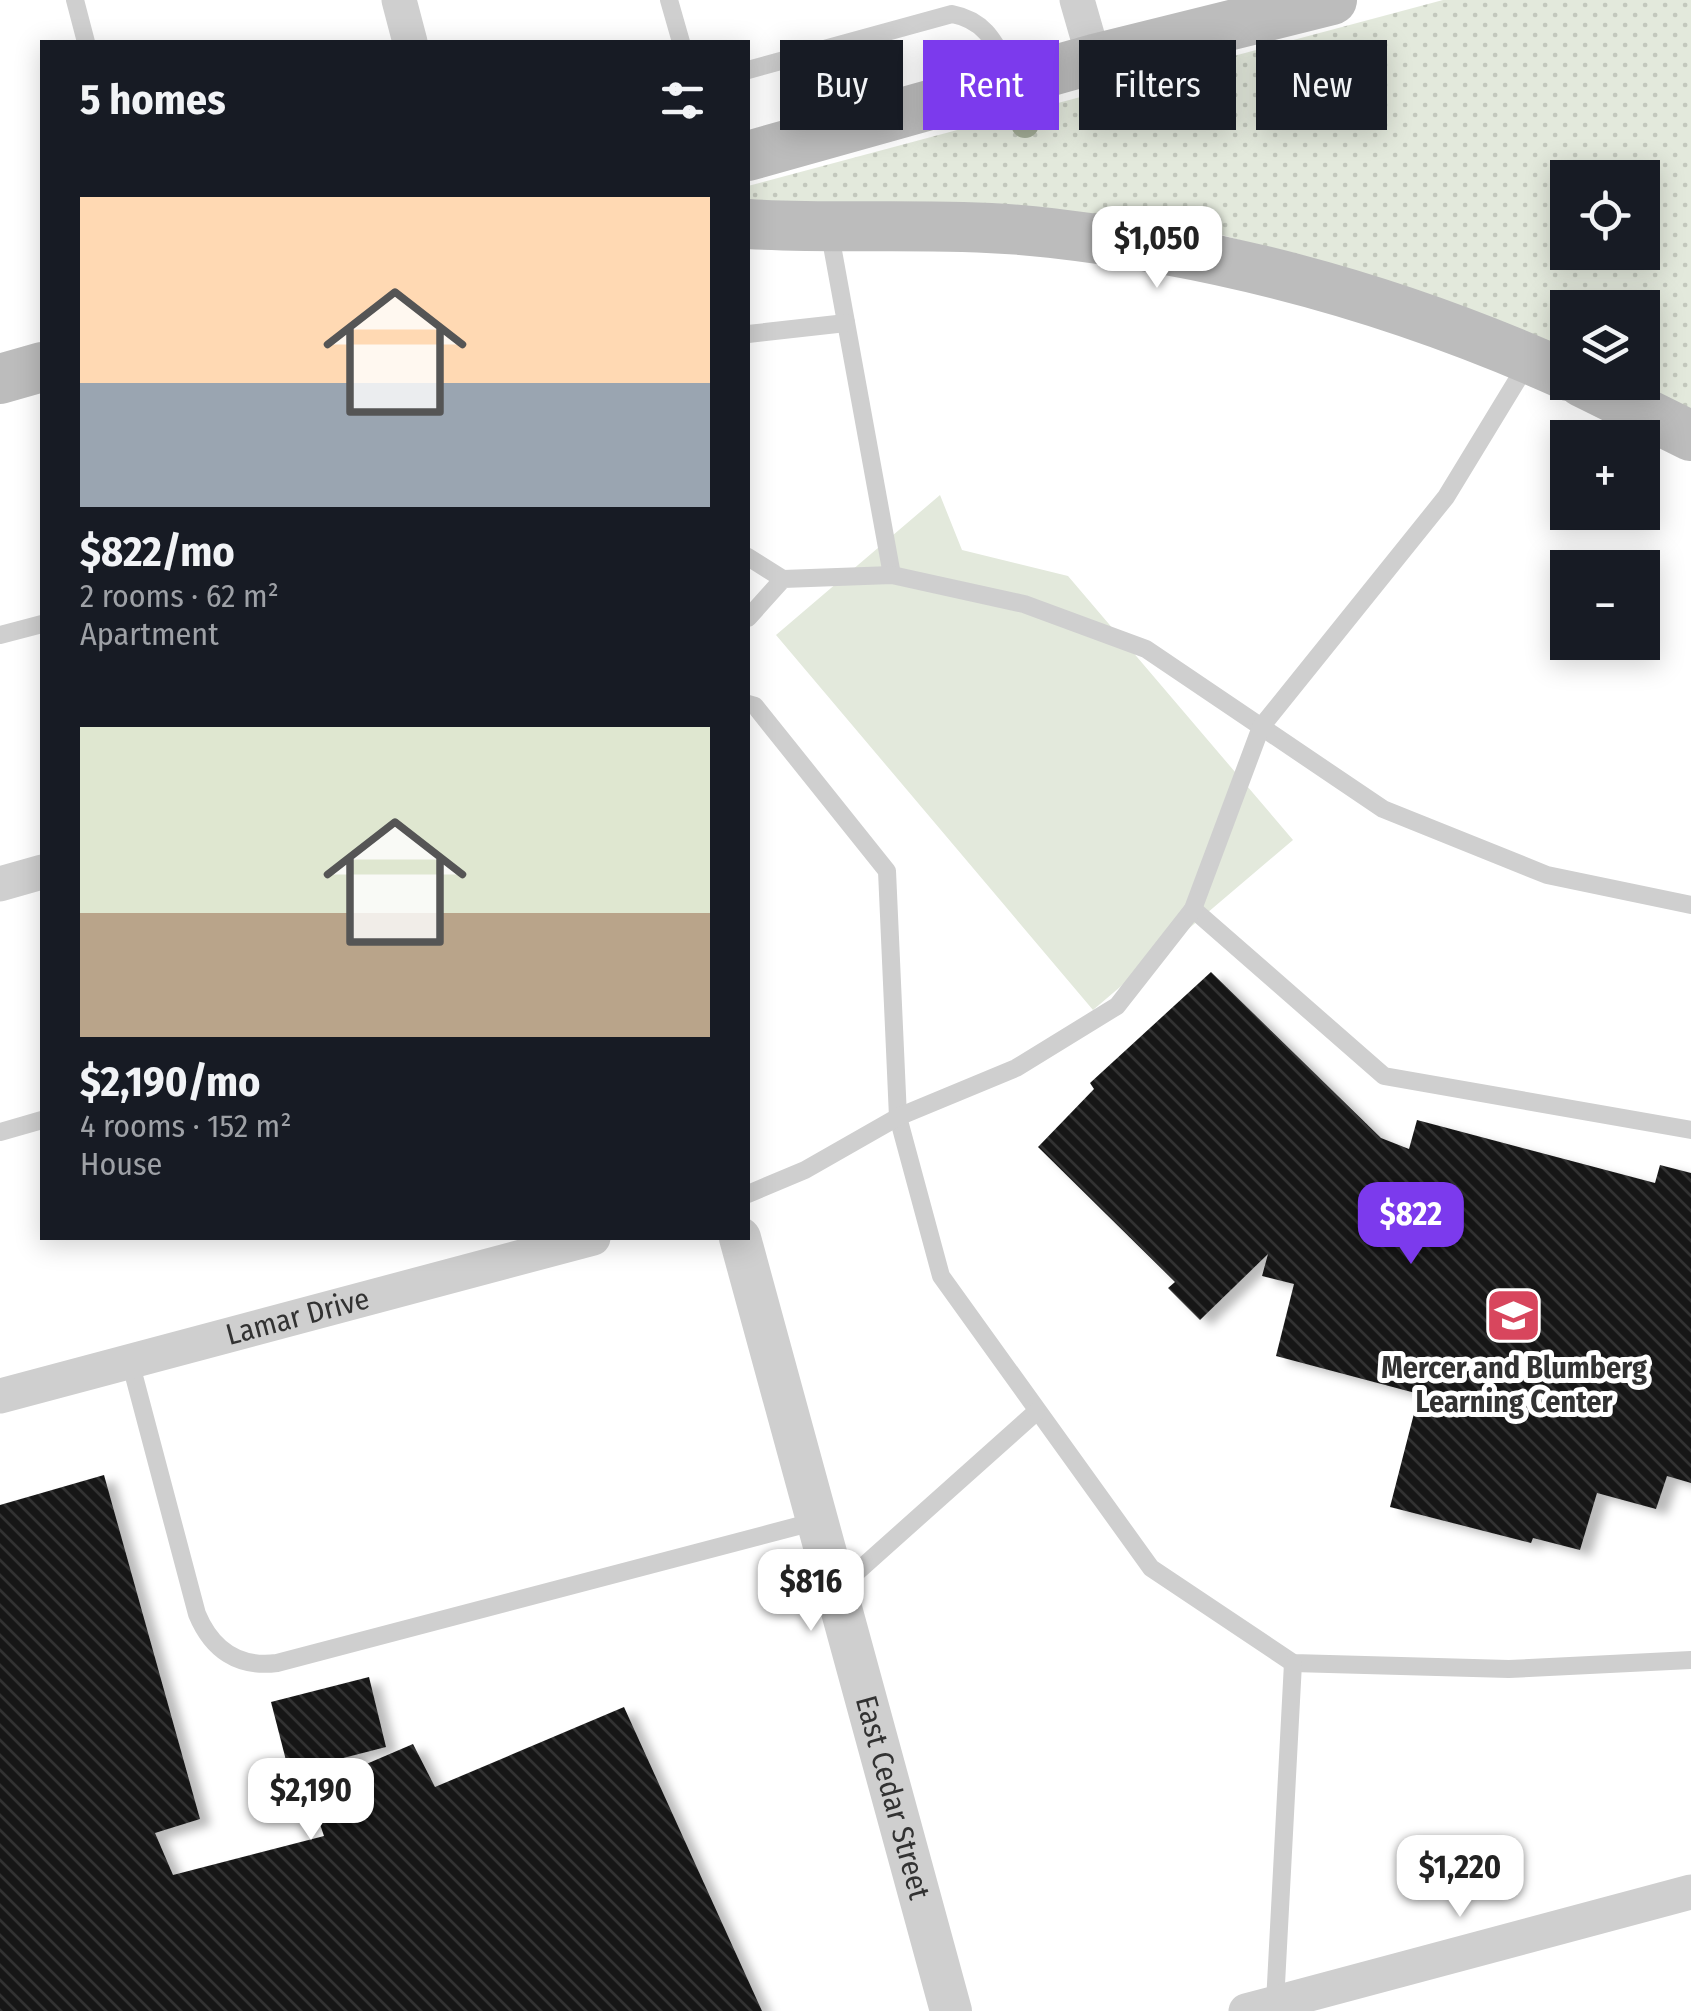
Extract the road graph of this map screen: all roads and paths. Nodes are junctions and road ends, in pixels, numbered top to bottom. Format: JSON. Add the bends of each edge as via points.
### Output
{"nodes":[{"id":1,"x":75,"y":0,"type":"edge"},
{"id":2,"x":399,"y":0,"type":"edge"},
{"id":3,"x":669,"y":0,"type":"edge"},
{"id":4,"x":1077,"y":0,"type":"edge"},
{"id":5,"x":1332,"y":0,"type":"edge"},
{"id":6,"x":85,"y":40,"type":"edge"},
{"id":7,"x":409,"y":40,"type":"edge"},
{"id":8,"x":680,"y":40,"type":"edge"},
{"id":9,"x":993,"y":40,"type":"edge"},
{"id":10,"x":1089,"y":40,"type":"edge"},
{"id":11,"x":1171,"y":40,"type":"edge"},
{"id":12,"x":750,"y":69,"type":"edge"},
{"id":13,"x":923,"y":106,"type":"edge"},
{"id":14,"x":750,"y":155,"type":"edge"},
{"id":15,"x":750,"y":224,"type":"edge"},
{"id":16,"x":829,"y":228,"type":"junction"},
{"id":17,"x":846,"y":323,"type":"junction"},
{"id":18,"x":750,"y":334,"type":"edge"},
{"id":19,"x":1549,"y":367,"type":"edge"},
{"id":20,"x":40,"y":368,"type":"edge"},
{"id":21,"x":0,"y":379,"type":"edge"},
{"id":22,"x":1618,"y":400,"type":"edge"},
{"id":23,"x":1691,"y":436,"type":"edge"},
{"id":24,"x":750,"y":558,"type":"edge"},
{"id":25,"x":892,"y":576,"type":"junction"},
{"id":26,"x":783,"y":579,"type":"junction"},
{"id":27,"x":750,"y":616,"type":"edge"},
{"id":28,"x":40,"y":625,"type":"edge"},
{"id":29,"x":0,"y":635,"type":"edge"},
{"id":30,"x":750,"y":704,"type":"edge"},
{"id":31,"x":1261,"y":727,"type":"junction"},
{"id":32,"x":40,"y":873,"type":"edge"},
{"id":33,"x":0,"y":884,"type":"edge"},
{"id":34,"x":1691,"y":905,"type":"edge"},
{"id":35,"x":1193,"y":909,"type":"junction"},
{"id":36,"x":898,"y":1117,"type":"junction"},
{"id":37,"x":40,"y":1121,"type":"edge"},
{"id":38,"x":1691,"y":1130,"type":"edge"},
{"id":39,"x":0,"y":1132,"type":"edge"},
{"id":40,"x":750,"y":1193,"type":"edge"},
{"id":41,"x":585,"y":1240,"type":"edge"},
{"id":42,"x":741,"y":1240,"type":"edge"},
{"id":43,"x":130,"y":1361,"type":"junction"},
{"id":44,"x":0,"y":1396,"type":"edge"},
{"id":45,"x":1036,"y":1412,"type":"junction"},
{"id":46,"x":817,"y":1520,"type":"junction"},
{"id":47,"x":836,"y":1590,"type":"junction"},
{"id":48,"x":1691,"y":1660,"type":"edge"},
{"id":49,"x":1293,"y":1663,"type":"junction"},
{"id":50,"x":1691,"y":1892,"type":"edge"},
{"id":51,"x":1260,"y":2007,"type":"edge"},
{"id":52,"x":951,"y":2011,"type":"edge"}],
"edges":[{"from":1,"to":6,"type":"lane"},
{"from":2,"to":7,"type":"street"},
{"from":3,"to":8,"type":"lane"},
{"from":4,"to":10,"type":"street"},
{"from":5,"to":11,"type":"main road"},
{"from":9,"to":12,"type":"lane","via":[[986,28],[952,14]]},
{"from":13,"to":14,"type":"main road"},
{"from":15,"to":16,"type":"main road"},
{"from":16,"to":17,"type":"lane"},
{"from":16,"to":19,"type":"main road","via":[[1049,232],[1218,261],[1355,294]]},
{"from":17,"to":18,"type":"lane"},
{"from":17,"to":25,"type":"lane"},
{"from":19,"to":31,"type":"lane"},
{"from":20,"to":21,"type":"main road"},
{"from":22,"to":23,"type":"main road"},
{"from":24,"to":26,"type":"lane"},
{"from":25,"to":26,"type":"lane"},
{"from":25,"to":31,"type":"lane","via":[[1024,604],[1146,649]]},
{"from":26,"to":27,"type":"lane"},
{"from":28,"to":29,"type":"lane"},
{"from":30,"to":36,"type":"lane","via":[[887,871]]},
{"from":31,"to":34,"type":"lane","via":[[1383,809],[1546,875]]},
{"from":31,"to":35,"type":"lane"},
{"from":32,"to":33,"type":"street"},
{"from":35,"to":36,"type":"lane","via":[[1117,1006],[1016,1068]]},
{"from":35,"to":38,"type":"lane","via":[[1384,1076]]},
{"from":36,"to":40,"type":"lane","via":[[806,1170]]},
{"from":36,"to":45,"type":"lane","via":[[941,1276]]},
{"from":37,"to":39,"type":"lane"},
{"from":41,"to":43,"type":"street","name":"Lamar Drive"},
{"from":42,"to":46,"type":"street","name":"East Cedar Street"},
{"from":43,"to":44,"type":"street","name":"Lamar Drive"},
{"from":43,"to":46,"type":"lane","via":[[197,1614],[207,1638],[242,1663],[278,1663]]},
{"from":45,"to":47,"type":"lane"},
{"from":45,"to":49,"type":"lane","via":[[1150,1568]]},
{"from":46,"to":47,"type":"street","name":"East Cedar Street"},
{"from":47,"to":52,"type":"street","name":"East Cedar Street"},
{"from":48,"to":49,"type":"lane","via":[[1509,1670]]},
{"from":49,"to":51,"type":"lane"},
{"from":50,"to":51,"type":"street"}]}
